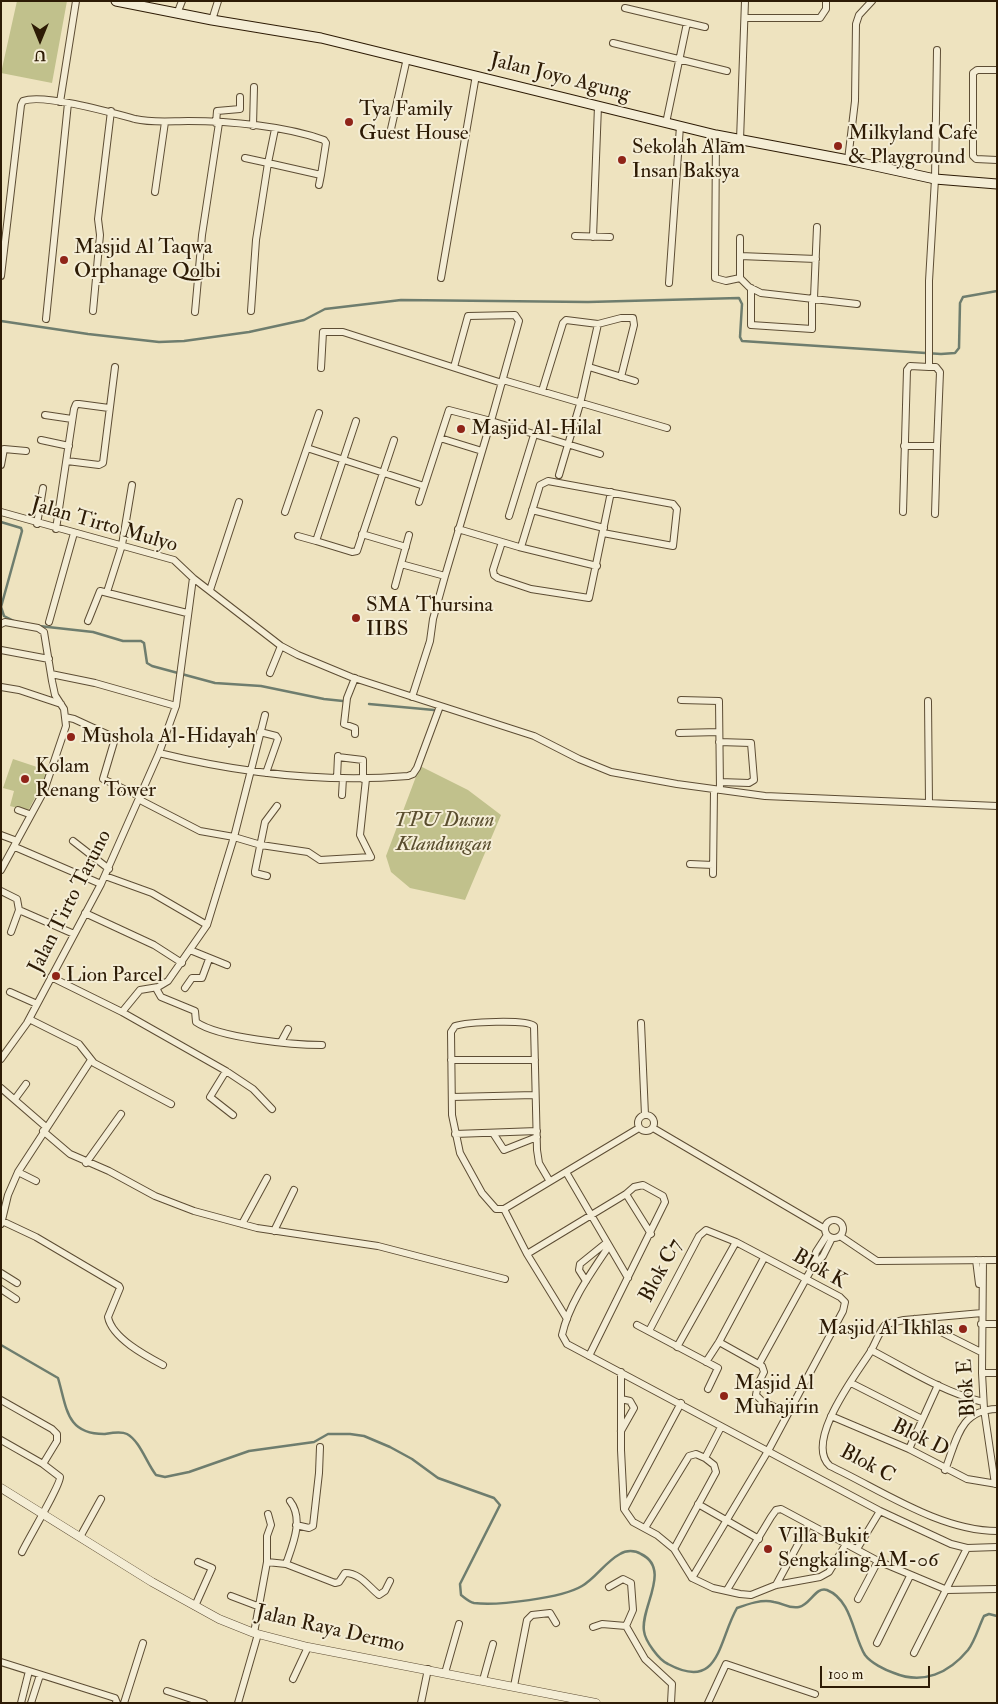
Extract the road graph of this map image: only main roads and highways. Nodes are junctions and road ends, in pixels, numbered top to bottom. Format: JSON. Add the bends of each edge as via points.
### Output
{"nodes":[{"id":1,"x":116,"y":1,"type":"edge"},
{"id":2,"x":997,"y":184,"type":"edge"}],
"edges":[{"from":1,"to":2,"type":"main road","name":"Jalan Joyo Agung","via":[[321,38],[740,140],[935,179]]}]}
